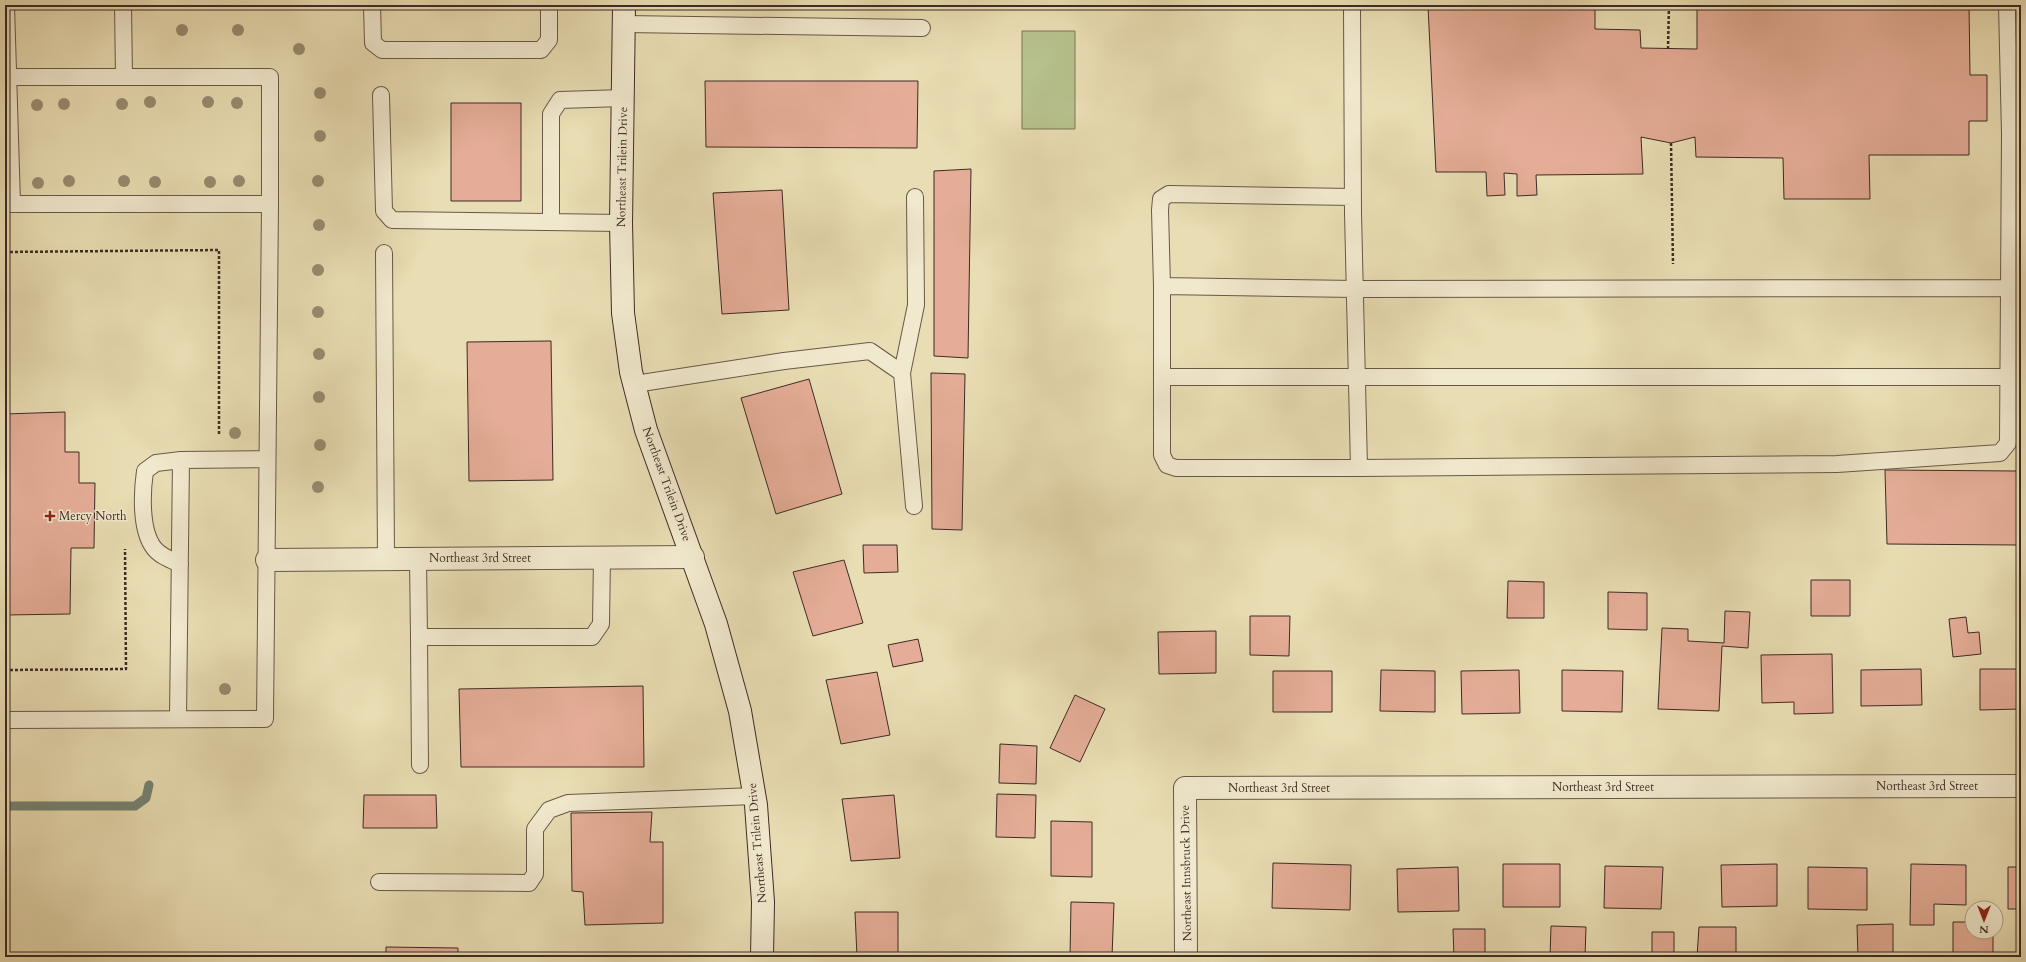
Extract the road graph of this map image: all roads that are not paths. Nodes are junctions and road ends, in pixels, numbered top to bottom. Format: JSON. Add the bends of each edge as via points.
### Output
{"nodes":[{"id":1,"x":6,"y":5,"type":"edge"},
{"id":2,"x":123,"y":5,"type":"edge"},
{"id":3,"x":372,"y":5,"type":"edge"},
{"id":4,"x":549,"y":5,"type":"edge"},
{"id":5,"x":1352,"y":5,"type":"edge"},
{"id":6,"x":2007,"y":5,"type":"edge"},
{"id":7,"x":624,"y":14,"type":"edge"},
{"id":8,"x":922,"y":28,"type":"dead end"},
{"id":9,"x":8,"y":77,"type":"junction"},
{"id":10,"x":124,"y":77,"type":"junction"},
{"id":11,"x":381,"y":95,"type":"dead end"},
{"id":12,"x":622,"y":98,"type":"junction"},
{"id":13,"x":915,"y":197,"type":"dead end"},
{"id":14,"x":1353,"y":197,"type":"junction"},
{"id":15,"x":8,"y":204,"type":"edge"},
{"id":16,"x":270,"y":204,"type":"junction"},
{"id":17,"x":551,"y":222,"type":"junction"},
{"id":18,"x":621,"y":223,"type":"junction"},
{"id":19,"x":384,"y":254,"type":"dead end"},
{"id":20,"x":1162,"y":286,"type":"junction"},
{"id":21,"x":2009,"y":288,"type":"junction"},
{"id":22,"x":1354,"y":289,"type":"junction"},
{"id":23,"x":902,"y":373,"type":"junction"},
{"id":24,"x":1356,"y":376,"type":"junction"},
{"id":25,"x":1163,"y":377,"type":"junction"},
{"id":26,"x":2008,"y":377,"type":"junction"},
{"id":27,"x":635,"y":384,"type":"junction"},
{"id":28,"x":267,"y":459,"type":"junction"},
{"id":29,"x":181,"y":460,"type":"junction"},
{"id":30,"x":1359,"y":468,"type":"junction"},
{"id":31,"x":914,"y":506,"type":"dead end"},
{"id":32,"x":602,"y":557,"type":"junction"},
{"id":33,"x":693,"y":557,"type":"junction"},
{"id":34,"x":386,"y":559,"type":"junction"},
{"id":35,"x":418,"y":559,"type":"junction"},
{"id":36,"x":267,"y":560,"type":"junction"},
{"id":37,"x":180,"y":564,"type":"junction"},
{"id":38,"x":419,"y":637,"type":"junction"},
{"id":39,"x":178,"y":719,"type":"junction"},
{"id":40,"x":5,"y":720,"type":"edge"},
{"id":41,"x":420,"y":765,"type":"dead end"},
{"id":42,"x":2021,"y":786,"type":"edge"},
{"id":43,"x":1185,"y":788,"type":"joint"},
{"id":44,"x":755,"y":796,"type":"junction"},
{"id":45,"x":379,"y":882,"type":"dead end"},
{"id":46,"x":762,"y":957,"type":"edge"},
{"id":47,"x":1186,"y":957,"type":"edge"}],
"edges":[{"from":1,"to":9,"type":"lane"},
{"from":2,"to":10,"type":"lane"},
{"from":3,"to":4,"type":"lane","via":[[373,43],[382,50],[541,50],[549,40]]},
{"from":5,"to":14,"type":"lane"},
{"from":6,"to":21,"type":"lane","via":[[2010,134]]},
{"from":7,"to":8,"type":"lane"},
{"from":7,"to":12,"type":"street","name":"Northeast Trilein Drive"},
{"from":9,"to":10,"type":"lane"},
{"from":9,"to":15,"type":"lane"},
{"from":10,"to":16,"type":"lane","via":[[270,77]]},
{"from":11,"to":17,"type":"lane","via":[[384,211],[392,220]]},
{"from":12,"to":17,"type":"lane","via":[[560,100],[551,114]]},
{"from":12,"to":18,"type":"street","name":"Northeast Trilein Drive"},
{"from":13,"to":23,"type":"lane","via":[[916,305]]},
{"from":14,"to":20,"type":"lane","via":[[1169,194],[1161,199],[1160,210]]},
{"from":14,"to":22,"type":"lane"},
{"from":15,"to":16,"type":"lane"},
{"from":16,"to":28,"type":"lane"},
{"from":17,"to":18,"type":"lane"},
{"from":18,"to":27,"type":"street","name":"Northeast Trilein Drive","via":[[622,313]]},
{"from":19,"to":34,"type":"lane"},
{"from":20,"to":22,"type":"lane"},
{"from":20,"to":25,"type":"lane"},
{"from":21,"to":22,"type":"lane"},
{"from":21,"to":26,"type":"lane"},
{"from":22,"to":24,"type":"lane"},
{"from":23,"to":27,"type":"lane","via":[[870,352],[784,361]]},
{"from":23,"to":31,"type":"lane"},
{"from":24,"to":25,"type":"lane"},
{"from":24,"to":26,"type":"lane"},
{"from":24,"to":30,"type":"lane"},
{"from":25,"to":30,"type":"lane","via":[[1162,455],[1167,465],[1176,468]]},
{"from":26,"to":30,"type":"lane","via":[[2008,443],[2000,453],[1838,464]]},
{"from":27,"to":33,"type":"street","name":"Northeast Trilein Drive","via":[[646,430]]},
{"from":28,"to":29,"type":"lane"},
{"from":28,"to":36,"type":"lane"},
{"from":29,"to":37,"type":"lane"},
{"from":29,"to":37,"type":"lane","via":[[156,463],[145,471],[143,489],[143,512],[153,547],[163,556]]},
{"from":32,"to":33,"type":"street","name":"Northeast 3rd Street"},
{"from":32,"to":35,"type":"street","name":"Northeast 3rd Street"},
{"from":32,"to":38,"type":"lane","via":[[601,624],[592,637]]},
{"from":33,"to":44,"type":"street","name":"Northeast Trilein Drive","via":[[716,624],[740,711]]},
{"from":34,"to":35,"type":"street","name":"Northeast 3rd Street"},
{"from":34,"to":36,"type":"street","name":"Northeast 3rd Street"},
{"from":35,"to":38,"type":"lane"},
{"from":36,"to":39,"type":"lane","via":[[264,719]]},
{"from":37,"to":39,"type":"lane"},
{"from":38,"to":41,"type":"lane"},
{"from":39,"to":40,"type":"lane"},
{"from":42,"to":43,"type":"street","name":"Northeast 3rd Street"},
{"from":43,"to":47,"type":"street","name":"Northeast Innsbruck Drive"},
{"from":44,"to":45,"type":"lane","via":[[568,803],[549,810],[535,829],[535,874],[529,883]]},
{"from":44,"to":46,"type":"street","name":"Northeast Trilein Drive","via":[[763,902]]}]}
